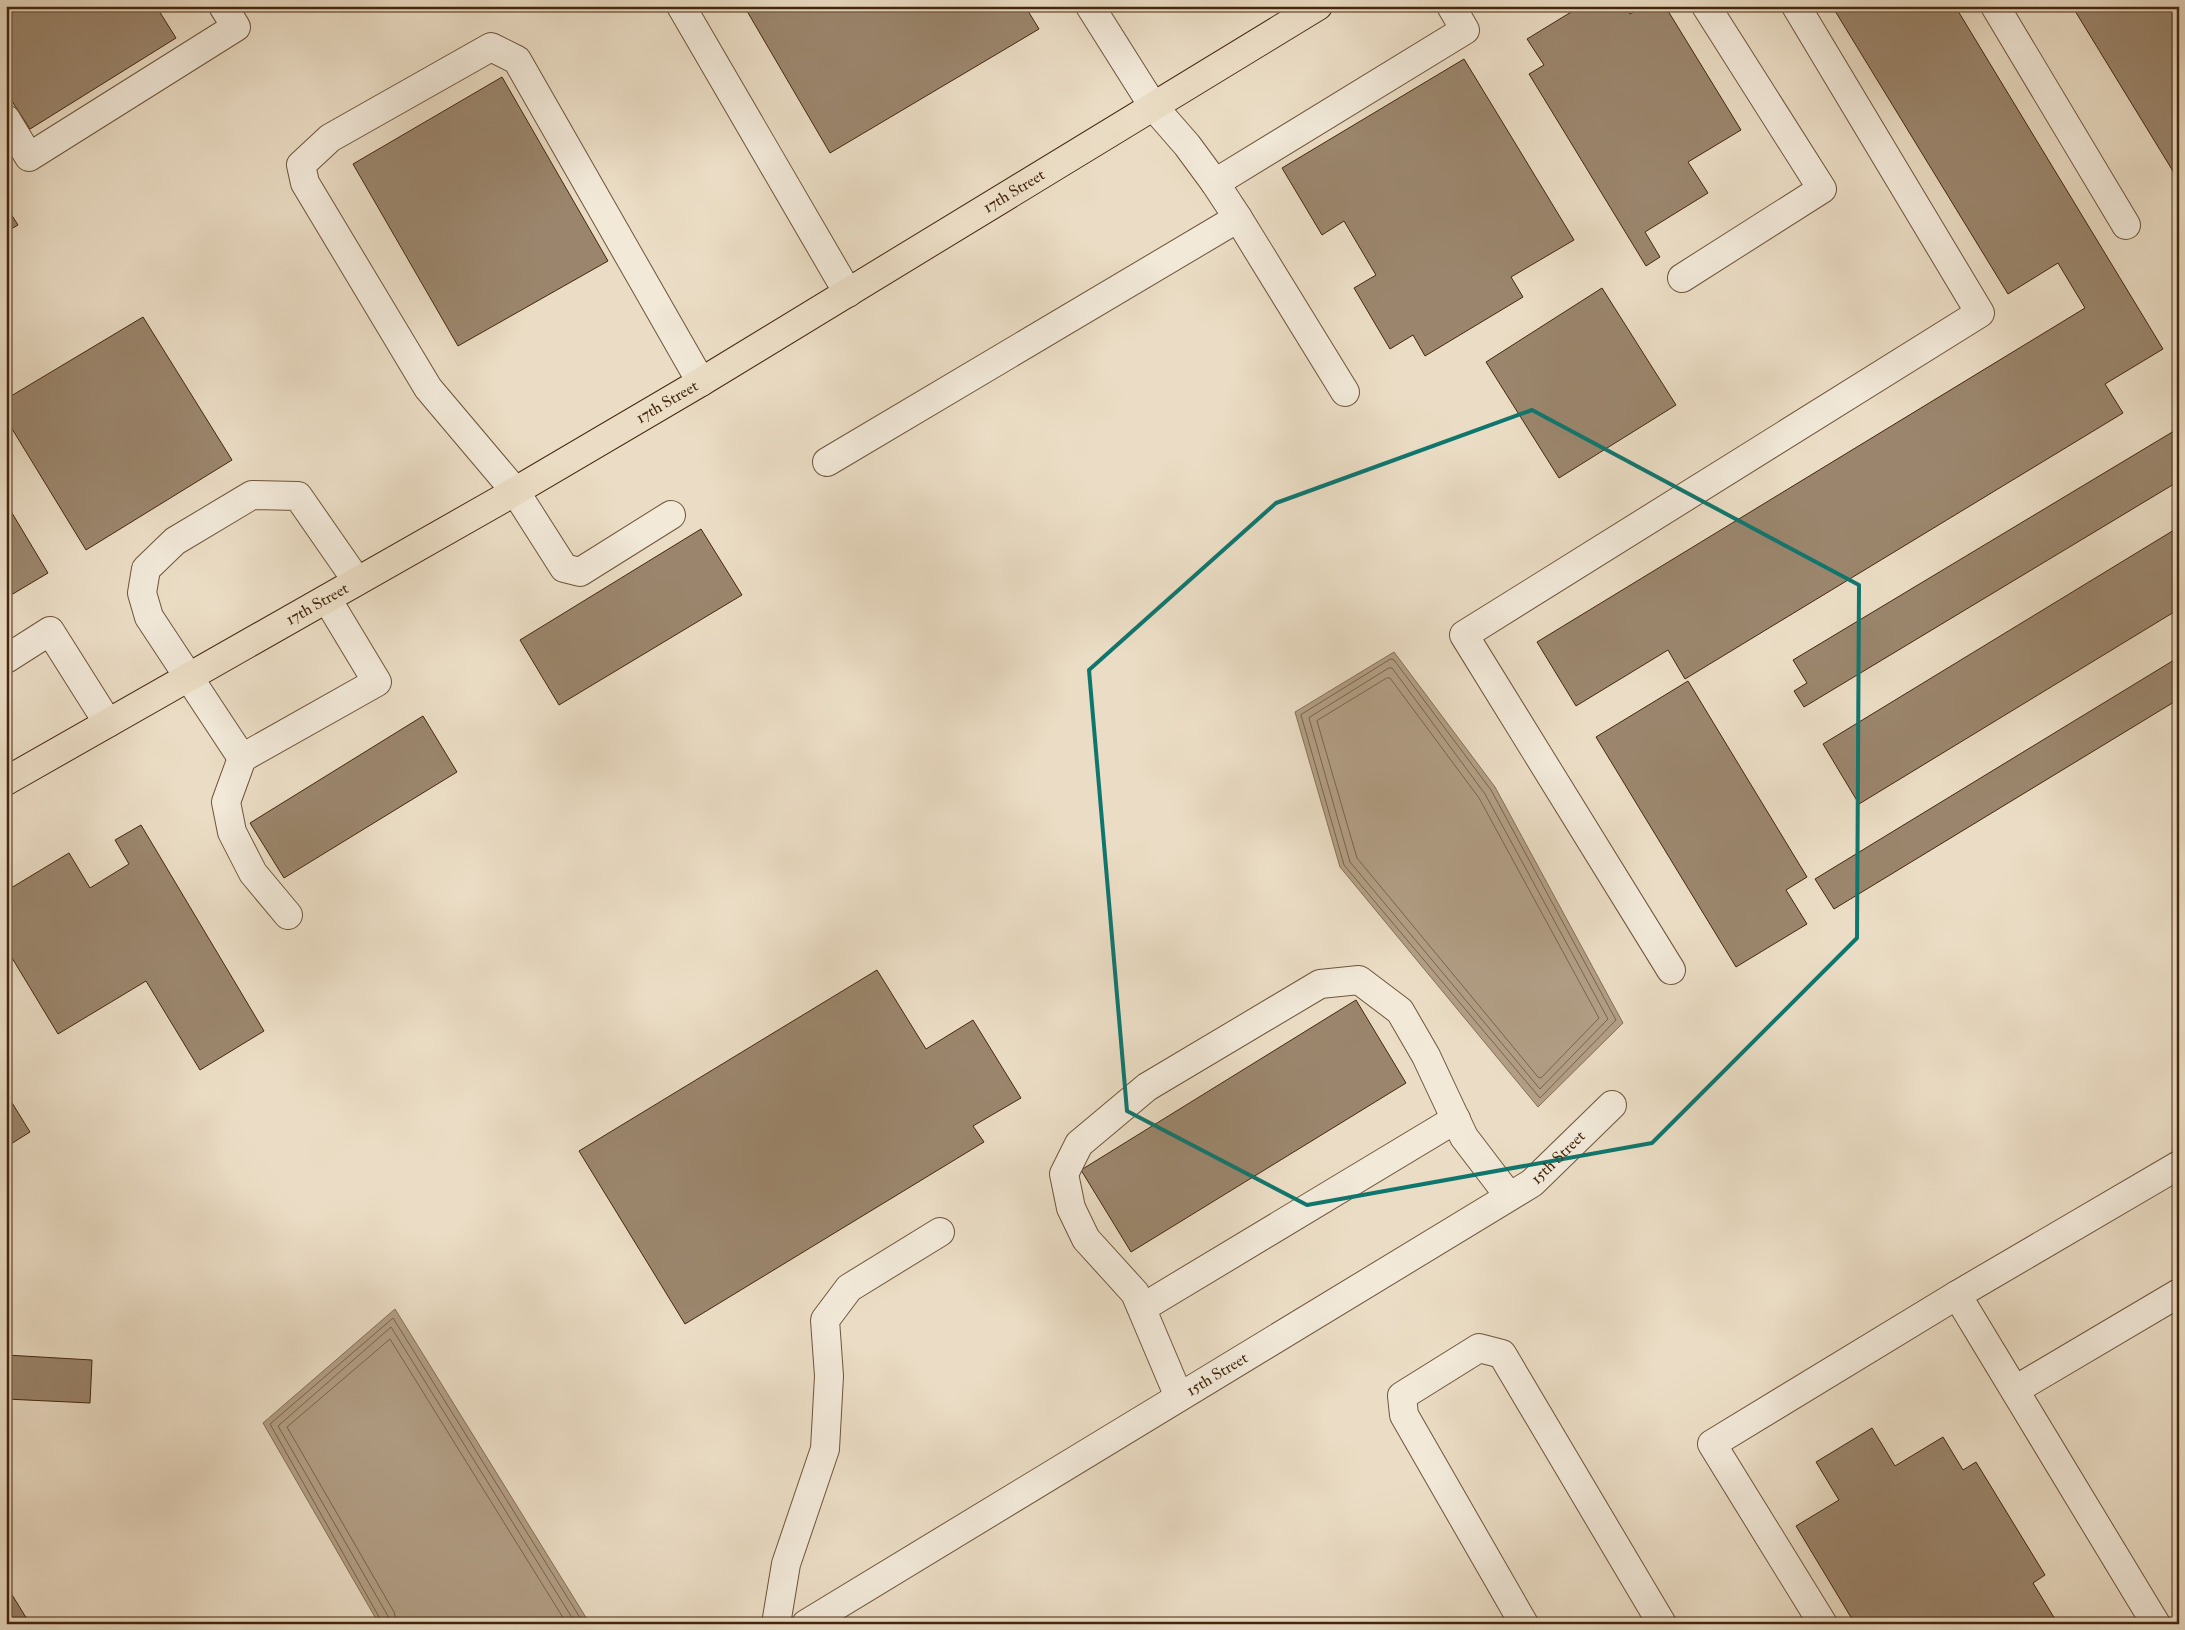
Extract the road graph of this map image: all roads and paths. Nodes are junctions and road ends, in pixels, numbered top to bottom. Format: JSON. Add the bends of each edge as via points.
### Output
{"nodes":[{"id":1,"x":223,"y":6,"type":"edge"},
{"id":2,"x":681,"y":6,"type":"edge"},
{"id":3,"x":1090,"y":6,"type":"edge"},
{"id":4,"x":1318,"y":6,"type":"edge"},
{"id":5,"x":1451,"y":6,"type":"edge"},
{"id":6,"x":1706,"y":6,"type":"edge"},
{"id":7,"x":1796,"y":6,"type":"edge"},
{"id":8,"x":1995,"y":6,"type":"edge"},
{"id":9,"x":1153,"y":106,"type":"junction"},
{"id":10,"x":6,"y":119,"type":"edge"},
{"id":11,"x":1215,"y":183,"type":"junction"},
{"id":12,"x":1238,"y":218,"type":"junction"},
{"id":13,"x":2126,"y":225,"type":"dead end"},
{"id":14,"x":1682,"y":278,"type":"dead end"},
{"id":15,"x":848,"y":293,"type":"junction"},
{"id":16,"x":701,"y":382,"type":"junction"},
{"id":17,"x":1345,"y":392,"type":"dead end"},
{"id":18,"x":827,"y":462,"type":"dead end"},
{"id":19,"x":515,"y":491,"type":"junction"},
{"id":20,"x":671,"y":515,"type":"dead end"},
{"id":21,"x":357,"y":581,"type":"junction"},
{"id":22,"x":327,"y":599,"type":"junction"},
{"id":23,"x":6,"y":659,"type":"edge"},
{"id":24,"x":189,"y":675,"type":"junction"},
{"id":25,"x":108,"y":723,"type":"junction"},
{"id":26,"x":242,"y":758,"type":"junction"},
{"id":27,"x":6,"y":781,"type":"edge"},
{"id":28,"x":288,"y":915,"type":"dead end"},
{"id":29,"x":1671,"y":970,"type":"dead end"},
{"id":30,"x":1612,"y":1105,"type":"dead end"},
{"id":31,"x":1456,"y":1119,"type":"junction"},
{"id":32,"x":2179,"y":1165,"type":"edge"},
{"id":33,"x":1509,"y":1196,"type":"junction"},
{"id":34,"x":940,"y":1232,"type":"dead end"},
{"id":35,"x":2179,"y":1293,"type":"edge"},
{"id":36,"x":1957,"y":1295,"type":"junction"},
{"id":37,"x":1142,"y":1308,"type":"junction"},
{"id":38,"x":2015,"y":1390,"type":"junction"},
{"id":39,"x":1179,"y":1397,"type":"junction"},
{"id":40,"x":776,"y":1624,"type":"edge"},
{"id":41,"x":806,"y":1624,"type":"edge"},
{"id":42,"x":1524,"y":1624,"type":"edge"},
{"id":43,"x":1662,"y":1624,"type":"edge"},
{"id":44,"x":1823,"y":1624,"type":"edge"},
{"id":45,"x":2156,"y":1624,"type":"edge"}],
"edges":[{"from":1,"to":10,"type":"street","via":[[236,27],[28,156]]},
{"from":2,"to":15,"type":"street"},
{"from":3,"to":9,"type":"street"},
{"from":4,"to":9,"type":"main road","name":"17th Street"},
{"from":5,"to":11,"type":"street","via":[[1465,30]]},
{"from":6,"to":14,"type":"street","via":[[1822,189]]},
{"from":7,"to":29,"type":"street","via":[[1980,313],[1464,635]]},
{"from":8,"to":13,"type":"street"},
{"from":9,"to":11,"type":"street"},
{"from":9,"to":15,"type":"main road","name":"17th Street"},
{"from":11,"to":12,"type":"street"},
{"from":12,"to":17,"type":"street"},
{"from":12,"to":18,"type":"street"},
{"from":15,"to":16,"type":"main road","name":"17th Street"},
{"from":16,"to":19,"type":"main road","name":"17th Street"},
{"from":16,"to":19,"type":"street","via":[[517,60],[491,47],[330,138],[302,165],[305,183],[428,388]]},
{"from":19,"to":20,"type":"street","via":[[564,568],[580,572]]},
{"from":19,"to":21,"type":"main road","name":"17th Street"},
{"from":21,"to":22,"type":"main road","name":"17th Street"},
{"from":21,"to":24,"type":"street","via":[[298,496],[252,495],[174,541],[146,569],[142,593],[149,617]]},
{"from":22,"to":24,"type":"main road","name":"17th Street"},
{"from":22,"to":26,"type":"street","via":[[377,682]]},
{"from":23,"to":25,"type":"street","via":[[50,631]]},
{"from":24,"to":25,"type":"main road","name":"17th Street"},
{"from":24,"to":26,"type":"street"},
{"from":25,"to":27,"type":"main road","name":"17th Street"},
{"from":26,"to":28,"type":"street","via":[[226,802],[232,832],[254,873]]},
{"from":30,"to":33,"type":"street","name":"15th Street","via":[[1532,1183]]},
{"from":31,"to":33,"type":"street","via":[[1464,1137]]},
{"from":31,"to":37,"type":"street"},
{"from":31,"to":37,"type":"street","via":[[1400,1011],[1359,980],[1320,984],[1147,1087],[1079,1144],[1064,1174],[1071,1208],[1086,1239],[1135,1293]]},
{"from":32,"to":36,"type":"street"},
{"from":33,"to":39,"type":"street","name":"15th Street"},
{"from":34,"to":40,"type":"street","via":[[849,1288],[825,1320],[829,1376],[825,1450],[786,1564]]},
{"from":35,"to":38,"type":"street"},
{"from":36,"to":38,"type":"street"},
{"from":36,"to":44,"type":"street","via":[[1712,1444]]},
{"from":37,"to":39,"type":"street"},
{"from":38,"to":45,"type":"street"},
{"from":39,"to":41,"type":"street","name":"15th Street"},
{"from":42,"to":43,"type":"street","via":[[1404,1414],[1402,1396],[1479,1348],[1502,1354]]}]}
